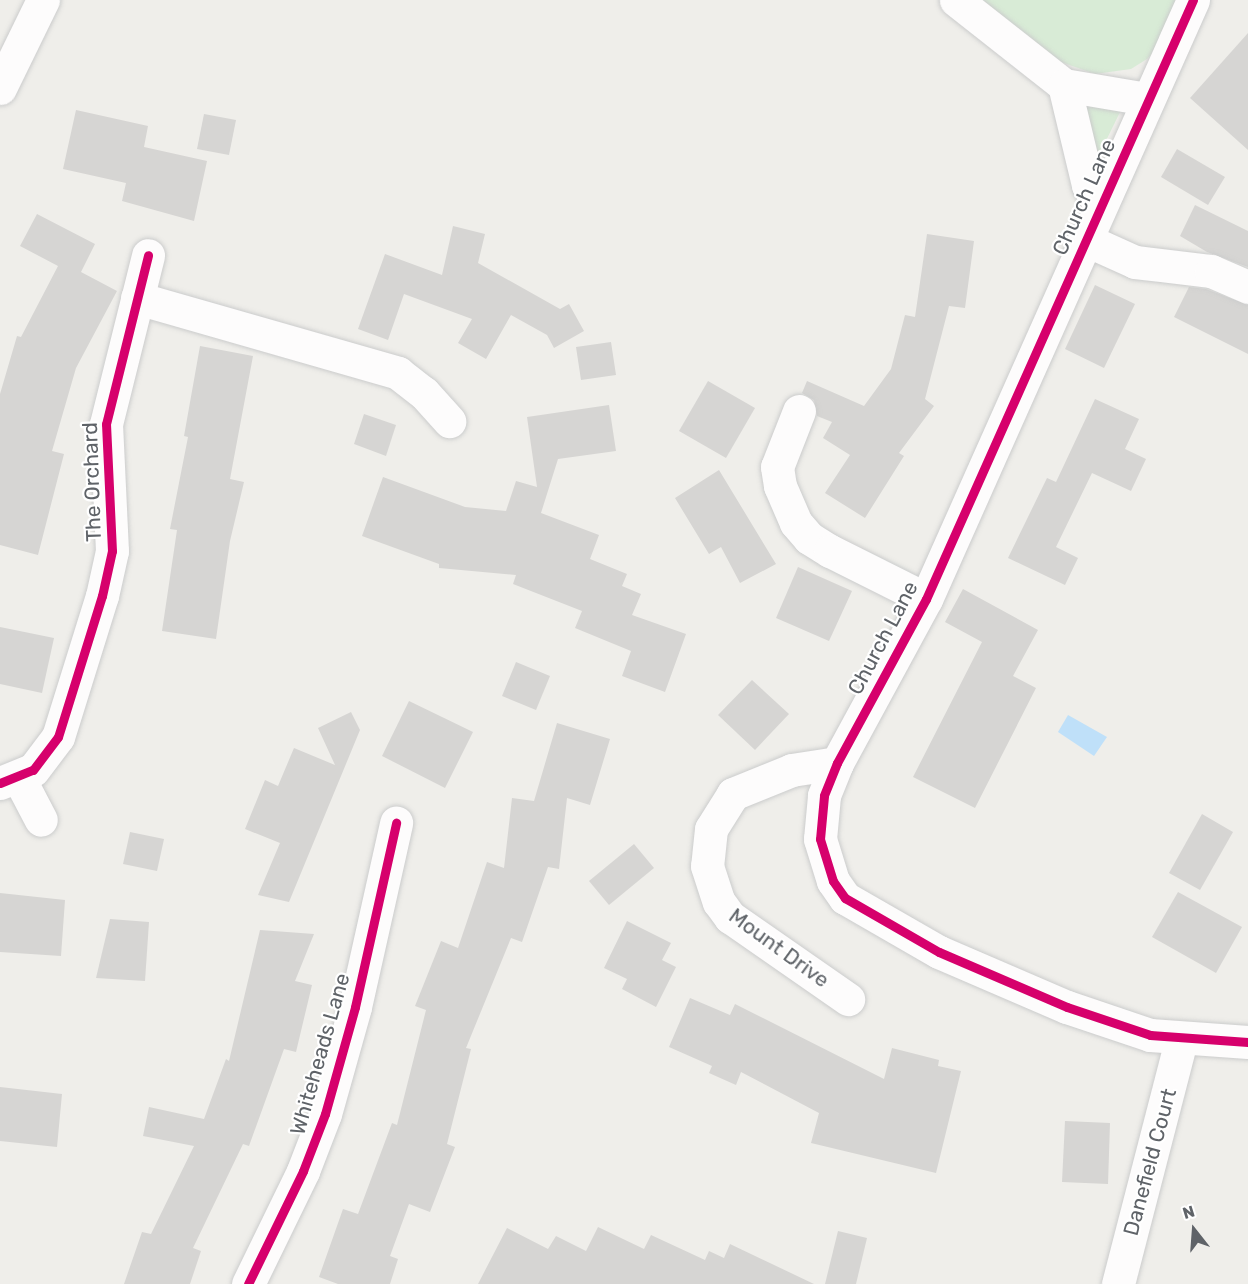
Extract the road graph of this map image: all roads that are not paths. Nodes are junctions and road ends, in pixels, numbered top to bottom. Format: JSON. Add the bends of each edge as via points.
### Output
{"nodes":[{"id":1,"x":43,"y":0,"type":"edge"},
{"id":2,"x":956,"y":0,"type":"edge"},
{"id":3,"x":1193,"y":0,"type":"edge"},
{"id":4,"x":1064,"y":85,"type":"junction"},
{"id":5,"x":0,"y":88,"type":"edge"},
{"id":6,"x":1147,"y":99,"type":"junction"},
{"id":7,"x":1101,"y":205,"type":"junction"},
{"id":8,"x":1084,"y":238,"type":"junction"},
{"id":9,"x":148,"y":255,"type":"dead end"},
{"id":10,"x":1248,"y":287,"type":"edge"},
{"id":11,"x":137,"y":298,"type":"junction"},
{"id":12,"x":799,"y":411,"type":"dead end"},
{"id":13,"x":449,"y":421,"type":"dead end"},
{"id":14,"x":926,"y":599,"type":"junction"},
{"id":15,"x":837,"y":763,"type":"junction"},
{"id":16,"x":10,"y":781,"type":"edge"},
{"id":17,"x":40,"y":820,"type":"dead end"},
{"id":18,"x":396,"y":824,"type":"dead end"},
{"id":19,"x":849,"y":999,"type":"dead end"},
{"id":20,"x":1180,"y":1040,"type":"junction"},
{"id":21,"x":1248,"y":1042,"type":"edge"},
{"id":22,"x":248,"y":1284,"type":"edge"},
{"id":23,"x":1118,"y":1284,"type":"edge"}],
"edges":[{"from":1,"to":5,"type":"street"},
{"from":2,"to":4,"type":"street"},
{"from":3,"to":6,"type":"street","name":"Church Lane"},
{"from":4,"to":6,"type":"street"},
{"from":4,"to":7,"type":"street","via":[[1088,185]]},
{"from":6,"to":7,"type":"street","name":"Church Lane"},
{"from":7,"to":8,"type":"street","name":"Church Lane"},
{"from":8,"to":10,"type":"street","via":[[1135,262],[1211,271]]},
{"from":8,"to":14,"type":"street","name":"Church Lane"},
{"from":9,"to":11,"type":"street","name":"The Orchard"},
{"from":11,"to":13,"type":"street","via":[[398,373],[424,393]]},
{"from":11,"to":16,"type":"street","name":"The Orchard","via":[[106,424],[112,551],[102,596],[58,737],[45,756]]},
{"from":12,"to":14,"type":"street","via":[[777,467],[780,486],[796,523],[809,538]]},
{"from":14,"to":15,"type":"street","name":"Church Lane"},
{"from":15,"to":19,"type":"street","name":"Mount Drive","via":[[792,770],[733,794],[711,829],[707,866],[719,902],[730,917]]},
{"from":15,"to":20,"type":"street","name":"Church Lane","via":[[824,796],[820,839],[825,861],[844,898],[939,952],[1067,1007],[1150,1035]]},
{"from":16,"to":17,"type":"street","name":"The Orchard"},
{"from":18,"to":22,"type":"street","name":"Whiteheads Lane","via":[[355,1007],[325,1114],[303,1172]]},
{"from":20,"to":21,"type":"street","name":"Church Lane"},
{"from":20,"to":23,"type":"street","name":"Danefield Court"}]}
